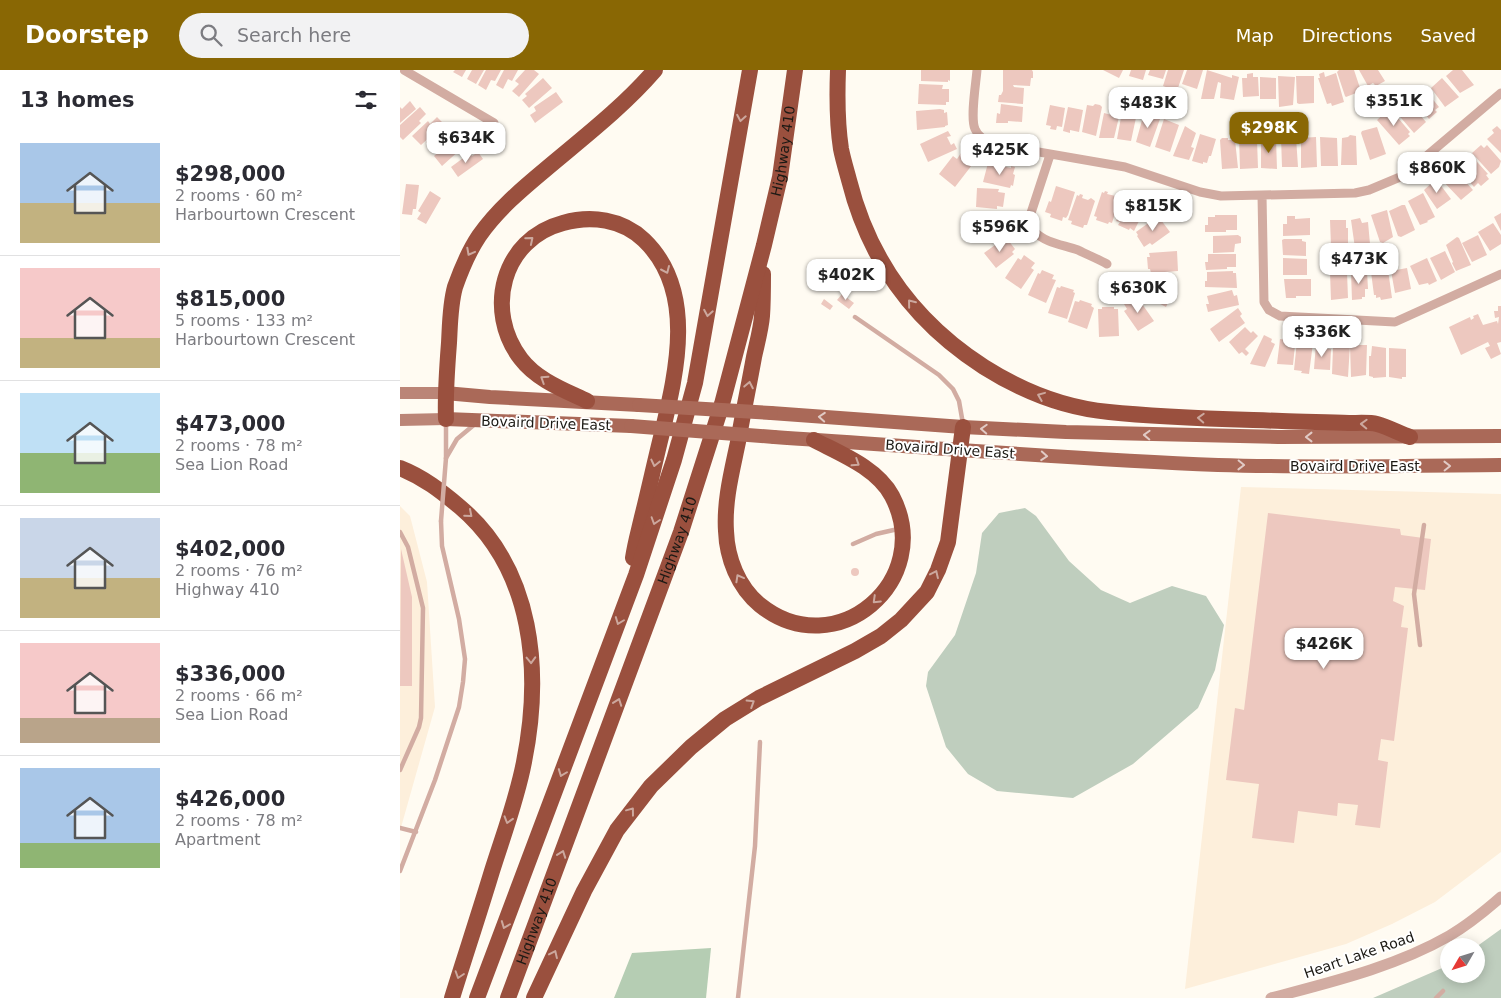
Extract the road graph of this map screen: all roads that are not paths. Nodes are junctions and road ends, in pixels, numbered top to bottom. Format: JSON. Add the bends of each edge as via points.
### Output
{"nodes":[{"id":1,"x":404,"y":70,"type":"edge"},
{"id":2,"x":655,"y":70,"type":"edge"},
{"id":3,"x":750,"y":70,"type":"edge"},
{"id":4,"x":795,"y":70,"type":"edge"},
{"id":5,"x":838,"y":70,"type":"edge"},
{"id":6,"x":977,"y":70,"type":"edge"},
{"id":7,"x":1501,"y":93,"type":"edge"},
{"id":8,"x":494,"y":123,"type":"dead end"},
{"id":9,"x":1050,"y":154,"type":"junction"},
{"id":10,"x":1262,"y":195,"type":"junction"},
{"id":11,"x":764,"y":245,"type":"junction"},
{"id":12,"x":1107,"y":264,"type":"dead end"},
{"id":13,"x":1501,"y":274,"type":"edge"},
{"id":14,"x":855,"y":317,"type":"dead end"},
{"id":15,"x":400,"y":393,"type":"edge"},
{"id":16,"x":445,"y":393,"type":"junction"},
{"id":17,"x":587,"y":401,"type":"junction"},
{"id":18,"x":446,"y":419,"type":"junction"},
{"id":19,"x":400,"y":420,"type":"edge"},
{"id":20,"x":480,"y":421,"type":"junction"},
{"id":21,"x":963,"y":427,"type":"junction"},
{"id":22,"x":1501,"y":436,"type":"edge"},
{"id":23,"x":1410,"y":437,"type":"junction"},
{"id":24,"x":814,"y":440,"type":"junction"},
{"id":25,"x":961,"y":450,"type":"junction"},
{"id":26,"x":446,"y":458,"type":"junction"},
{"id":27,"x":1501,"y":465,"type":"edge"},
{"id":28,"x":400,"y":468,"type":"edge"},
{"id":29,"x":1424,"y":525,"type":"dead end"},
{"id":30,"x":902,"y":529,"type":"junction"},
{"id":31,"x":400,"y":532,"type":"edge"},
{"id":32,"x":853,"y":544,"type":"dead end"},
{"id":33,"x":636,"y":576,"type":"junction"},
{"id":34,"x":1420,"y":645,"type":"dead end"},
{"id":35,"x":760,"y":742,"type":"dead end"},
{"id":36,"x":400,"y":770,"type":"edge"},
{"id":37,"x":400,"y":828,"type":"edge"},
{"id":38,"x":416,"y":832,"type":"junction"},
{"id":39,"x":400,"y":871,"type":"edge"},
{"id":40,"x":1501,"y":897,"type":"edge"},
{"id":41,"x":1443,"y":990,"type":"dead end"},
{"id":42,"x":452,"y":998,"type":"edge"},
{"id":43,"x":477,"y":998,"type":"edge"},
{"id":44,"x":508,"y":998,"type":"edge"},
{"id":45,"x":534,"y":998,"type":"edge"},
{"id":46,"x":738,"y":998,"type":"edge"},
{"id":47,"x":1271,"y":998,"type":"edge"},
{"id":48,"x":1436,"y":998,"type":"edge"}],
"edges":[{"from":1,"to":8,"type":"street"},
{"from":2,"to":16,"type":"highway","one_way":true,"via":[[638,90],[527,185],[479,236],[466,258],[455,288]]},
{"from":3,"to":33,"type":"highway","name":"Highway 410","one_way":true,"via":[[695,383]]},
{"from":4,"to":11,"type":"highway","name":"Highway 410","via":[[780,178]]},
{"from":23,"to":5,"type":"highway","one_way":true,"via":[[1376,424],[1205,418],[1082,408],[1017,386],[990,370],[949,342],[923,318],[877,255],[855,204],[841,150]]},
{"from":6,"to":9,"type":"street","via":[[973,122],[978,134],[993,144]]},
{"from":7,"to":10,"type":"street","via":[[1412,168],[1384,185],[1355,193]]},
{"from":9,"to":10,"type":"street","via":[[1125,167],[1211,195]]},
{"from":9,"to":12,"type":"street","via":[[1031,213],[1033,228],[1045,239]]},
{"from":10,"to":13,"type":"street","via":[[1264,302],[1269,310],[1280,316],[1395,322]]},
{"from":30,"to":11,"type":"highway","one_way":true,"via":[[900,556],[883,594],[854,616],[836,623],[806,625],[774,615],[758,604],[735,570],[728,550],[727,495],[762,316]]},
{"from":44,"to":11,"type":"highway","name":"Highway 410","one_way":true,"via":[[681,532],[722,404]]},
{"from":14,"to":21,"type":"lane","via":[[939,375],[953,389],[959,401]]},
{"from":15,"to":16,"type":"main road","name":"Bovaird Drive East"},
{"from":16,"to":17,"type":"main road","name":"Bovaird Drive East"},
{"from":16,"to":18,"type":"highway"},
{"from":21,"to":17,"type":"main road","name":"Bovaird Drive East","one_way":true,"bridge":true},
{"from":17,"to":33,"type":"highway","one_way":true,"via":[[539,376],[520,359],[504,325],[501,295],[514,256],[531,239],[542,231],[578,219],[614,223],[631,230],[656,253],[676,299],[678,337],[674,380],[633,556]]},
{"from":18,"to":19,"type":"main road","name":"Bovaird Drive East"},
{"from":18,"to":20,"type":"main road","name":"Bovaird Drive East"},
{"from":18,"to":26,"type":"lane"},
{"from":20,"to":24,"type":"main road","name":"Bovaird Drive East","bridge":true,"via":[[631,426]]},
{"from":20,"to":26,"type":"lane","via":[[457,439]]},
{"from":23,"to":21,"type":"main road","name":"Bovaird Drive East","one_way":true,"via":[[1178,436]]},
{"from":21,"to":25,"type":"highway"},
{"from":22,"to":23,"type":"main road","name":"Bovaird Drive East"},
{"from":24,"to":25,"type":"main road","name":"Bovaird Drive East"},
{"from":24,"to":30,"type":"highway","one_way":true,"via":[[855,461],[878,478],[892,496]]},
{"from":25,"to":27,"type":"main road","name":"Bovaird Drive East","one_way":true,"via":[[1220,465]]},
{"from":45,"to":25,"type":"highway","one_way":true,"via":[[584,891],[617,830],[650,786],[725,719],[759,698],[881,636],[902,620],[926,592],[948,542]]},
{"from":26,"to":38,"type":"lane","bridge":true,"via":[[442,546],[462,635],[464,682],[456,716]]},
{"from":28,"to":42,"type":"highway","one_way":true,"via":[[416,474],[443,493],[475,519],[495,545],[517,589],[531,649],[530,726],[524,764]]},
{"from":29,"to":34,"type":"lane","via":[[1414,594]]},
{"from":30,"to":32,"type":"lane","via":[[876,534]]},
{"from":31,"to":36,"type":"lane","via":[[408,547],[423,608],[420,727]]},
{"from":33,"to":43,"type":"highway","name":"Highway 410","one_way":true},
{"from":35,"to":46,"type":"lane","via":[[755,846]]},
{"from":37,"to":38,"type":"lane"},
{"from":38,"to":39,"type":"lane"},
{"from":40,"to":47,"type":"street","name":"Heart Lake Road","via":[[1460,929],[1420,950],[1364,971]]},
{"from":41,"to":48,"type":"lane"}]}
